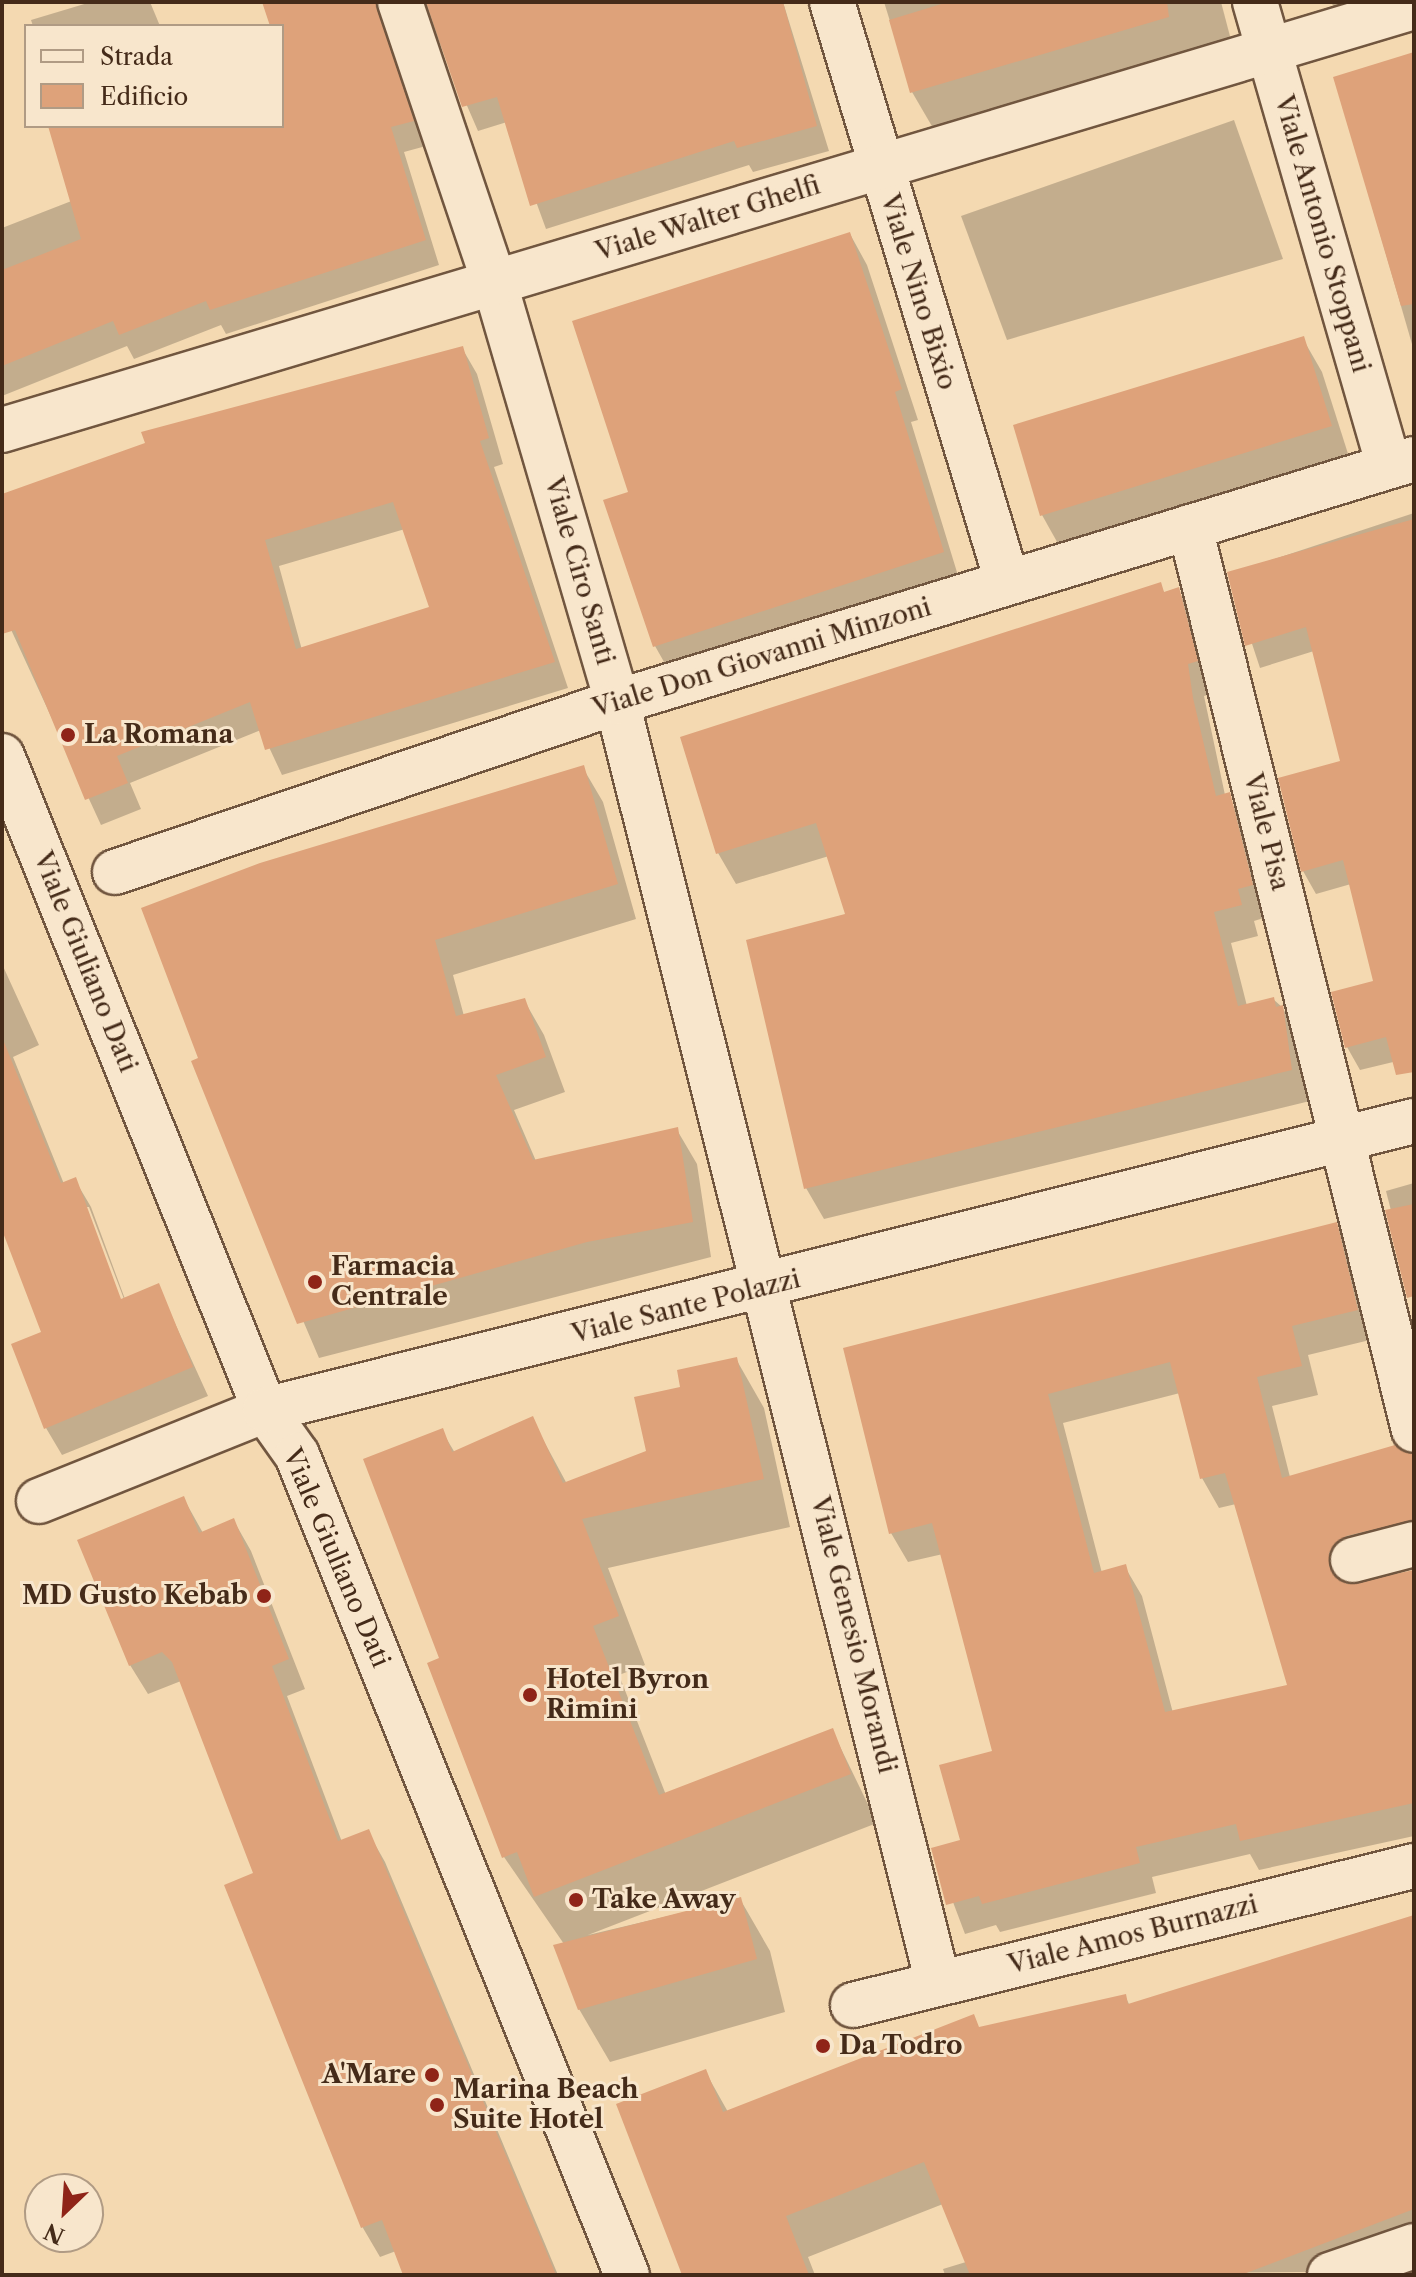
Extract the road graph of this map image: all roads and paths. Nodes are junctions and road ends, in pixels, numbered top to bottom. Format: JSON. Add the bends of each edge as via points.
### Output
{"nodes":[{"id":1,"x":400,"y":2,"type":"edge"},
{"id":2,"x":832,"y":2,"type":"edge"},
{"id":3,"x":1255,"y":2,"type":"edge"},
{"id":4,"x":1414,"y":7,"type":"edge"},
{"id":5,"x":1269,"y":51,"type":"junction"},
{"id":6,"x":880,"y":167,"type":"junction"},
{"id":7,"x":495,"y":284,"type":"junction"},
{"id":8,"x":2,"y":430,"type":"edge"},
{"id":9,"x":1401,"y":462,"type":"edge"},
{"id":10,"x":1190,"y":527,"type":"junction"},
{"id":11,"x":1007,"y":581,"type":"junction"},
{"id":12,"x":617,"y":702,"type":"junction"},
{"id":13,"x":2,"y":756,"type":"edge"},
{"id":14,"x":115,"y":872,"type":"dead end"},
{"id":15,"x":1414,"y":1121,"type":"edge"},
{"id":16,"x":1342,"y":1137,"type":"junction"},
{"id":17,"x":767,"y":1288,"type":"junction"},
{"id":18,"x":265,"y":1410,"type":"junction"},
{"id":19,"x":1414,"y":1430,"type":"edge"},
{"id":20,"x":39,"y":1501,"type":"dead end"},
{"id":21,"x":1414,"y":1544,"type":"edge"},
{"id":22,"x":1353,"y":1560,"type":"dead end"},
{"id":23,"x":1414,"y":1866,"type":"edge"},
{"id":24,"x":938,"y":1983,"type":"junction"},
{"id":25,"x":853,"y":2005,"type":"dead end"},
{"id":26,"x":1414,"y":2246,"type":"edge"},
{"id":27,"x":627,"y":2275,"type":"edge"},
{"id":28,"x":1330,"y":2275,"type":"edge"}],
"edges":[{"from":1,"to":7,"type":"street","name":"Viale Ciro Santi"},
{"from":2,"to":6,"type":"street","name":"Viale Nino Bixio"},
{"from":3,"to":5,"type":"street","name":"Viale Antonio Stoppani"},
{"from":4,"to":5,"type":"street","name":"Viale Walter Ghelfi"},
{"from":5,"to":6,"type":"street","name":"Viale Walter Ghelfi"},
{"from":5,"to":9,"type":"street","name":"Viale Antonio Stoppani"},
{"from":6,"to":7,"type":"street","name":"Viale Walter Ghelfi"},
{"from":6,"to":11,"type":"street","name":"Viale Nino Bixio"},
{"from":7,"to":8,"type":"street","name":"Viale Walter Ghelfi"},
{"from":7,"to":12,"type":"street","name":"Viale Ciro Santi"},
{"from":9,"to":10,"type":"street","name":"Viale Don Giovanni Minzoni"},
{"from":10,"to":11,"type":"street","name":"Viale Don Giovanni Minzoni"},
{"from":10,"to":16,"type":"street","name":"Viale Pisa"},
{"from":11,"to":12,"type":"street","name":"Viale Don Giovanni Minzoni"},
{"from":12,"to":14,"type":"street","name":"Viale Don Giovanni Minzoni"},
{"from":12,"to":17,"type":"street","name":"Viale Ciro Santi"},
{"from":13,"to":18,"type":"street","name":"Viale Giuliano Dati"},
{"from":15,"to":16,"type":"street","name":"Viale Sante Polazzi"},
{"from":16,"to":17,"type":"street","name":"Viale Sante Polazzi"},
{"from":16,"to":19,"type":"street"},
{"from":17,"to":18,"type":"street","name":"Viale Sante Polazzi"},
{"from":17,"to":24,"type":"street","name":"Viale Genesio Morandi"},
{"from":18,"to":20,"type":"street","name":"Viale Sante Polazzi"},
{"from":18,"to":27,"type":"street","name":"Viale Giuliano Dati","via":[[297,1455]]},
{"from":21,"to":22,"type":"street"},
{"from":23,"to":24,"type":"street","name":"Viale Amos Burnazzi"},
{"from":24,"to":25,"type":"street","name":"Viale Amos Burnazzi"},
{"from":26,"to":28,"type":"street"}]}
